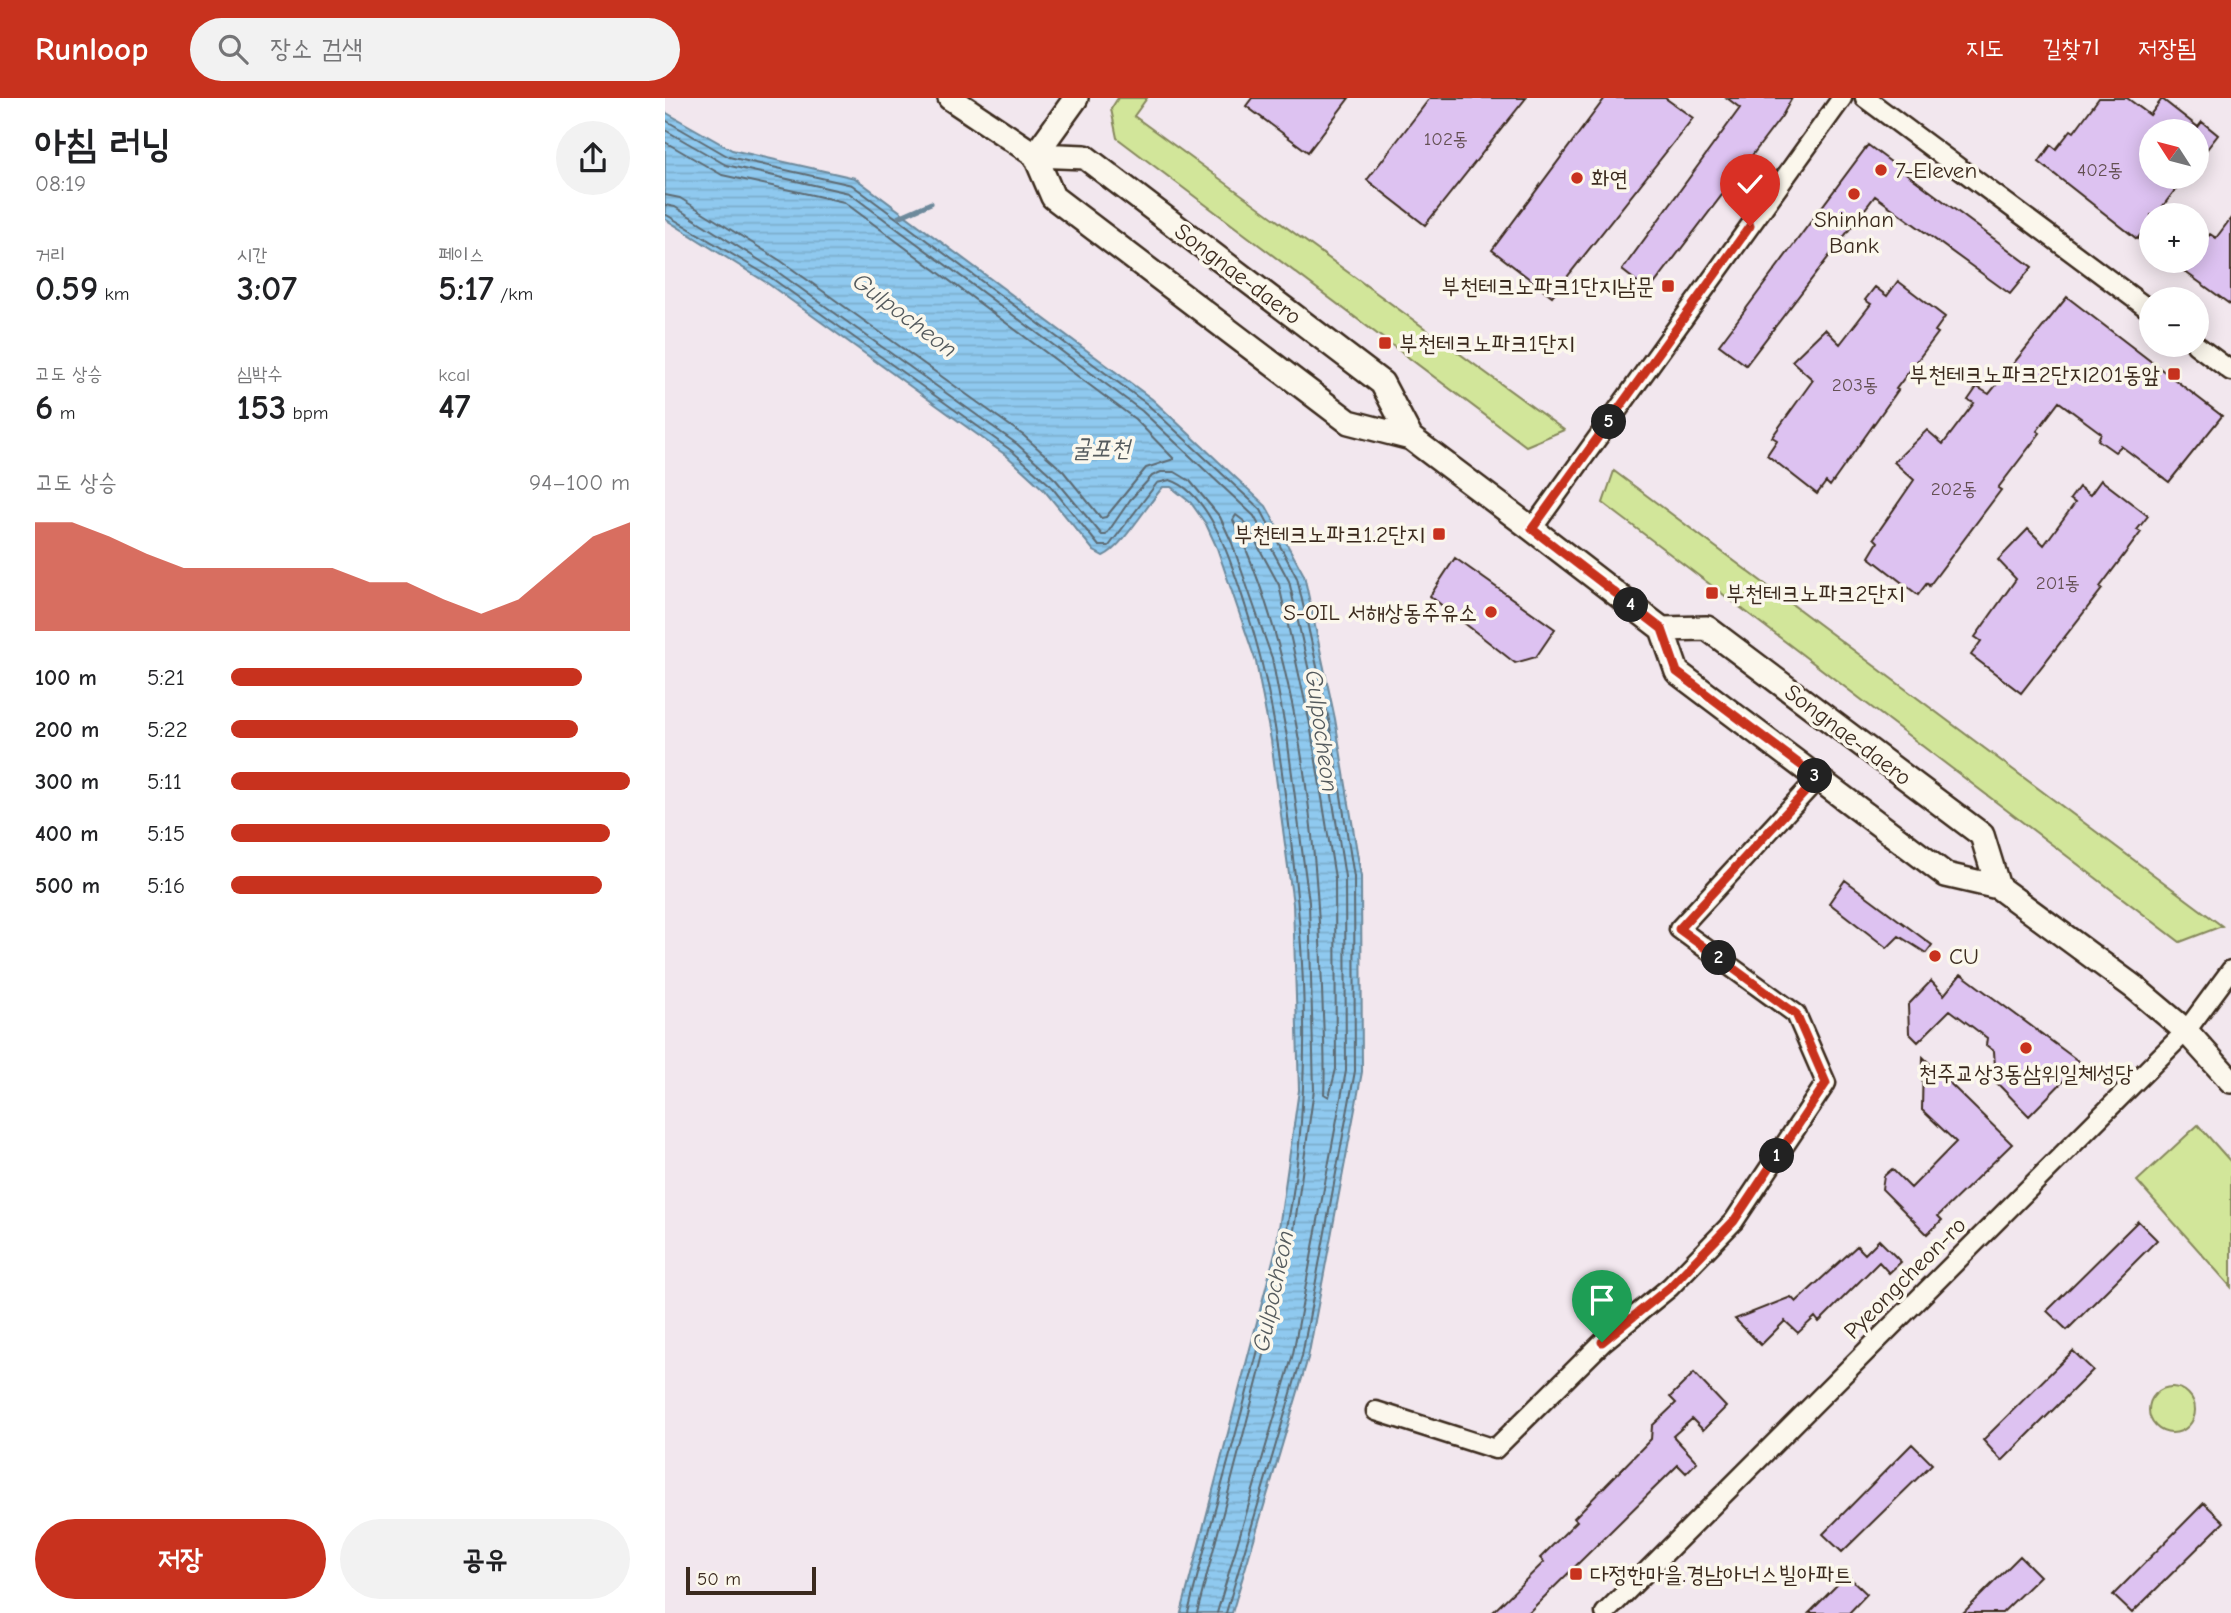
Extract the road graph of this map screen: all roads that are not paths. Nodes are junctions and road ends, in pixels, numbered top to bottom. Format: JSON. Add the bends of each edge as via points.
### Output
{"nodes":[{"id":1,"x":950,"y":98,"type":"edge"},
{"id":2,"x":1076,"y":98,"type":"edge"},
{"id":3,"x":1842,"y":98,"type":"edge"},
{"id":4,"x":1865,"y":98,"type":"edge"},
{"id":5,"x":1035,"y":155,"type":"junction"},
{"id":6,"x":2139,"y":302,"type":"edge"},
{"id":7,"x":2209,"y":355,"type":"edge"},
{"id":8,"x":2231,"y":371,"type":"edge"},
{"id":9,"x":1411,"y":438,"type":"junction"},
{"id":10,"x":1532,"y":529,"type":"junction"},
{"id":11,"x":1662,"y":629,"type":"junction"},
{"id":12,"x":1818,"y":778,"type":"junction"},
{"id":13,"x":1998,"y":887,"type":"junction"},
{"id":14,"x":2231,"y":970,"type":"edge"},
{"id":15,"x":2186,"y":1031,"type":"junction"},
{"id":16,"x":2231,"y":1081,"type":"edge"},
{"id":17,"x":1376,"y":1411,"type":"dead end"},
{"id":18,"x":1605,"y":1613,"type":"edge"}],
"edges":[{"from":1,"to":5,"type":"street"},
{"from":2,"to":5,"type":"street"},
{"from":3,"to":10,"type":"street"},
{"from":4,"to":6,"type":"street"},
{"from":5,"to":9,"type":"street","name":"Songnae-daero","via":[[1053,197],[1349,422]]},
{"from":5,"to":9,"type":"street","name":"Songnae-daero","via":[[1084,157],[1382,383]]},
{"from":7,"to":8,"type":"street"},
{"from":9,"to":10,"type":"street","name":"Songnae-daero"},
{"from":10,"to":11,"type":"street","name":"Songnae-daero"},
{"from":11,"to":12,"type":"street","via":[[1677,672]]},
{"from":11,"to":13,"type":"street","name":"Songnae-daero","via":[[1707,628],[1982,835]]},
{"from":12,"to":13,"type":"street","via":[[1946,875]]},
{"from":12,"to":17,"type":"street","via":[[1679,929],[1796,1014],[1826,1083],[1734,1221],[1670,1287],[1602,1342],[1495,1449]]},
{"from":13,"to":15,"type":"street"},
{"from":14,"to":15,"type":"street","name":"Pyeongcheon-ro"},
{"from":15,"to":16,"type":"street"},
{"from":15,"to":18,"type":"street","name":"Pyeongcheon-ro"}]}
